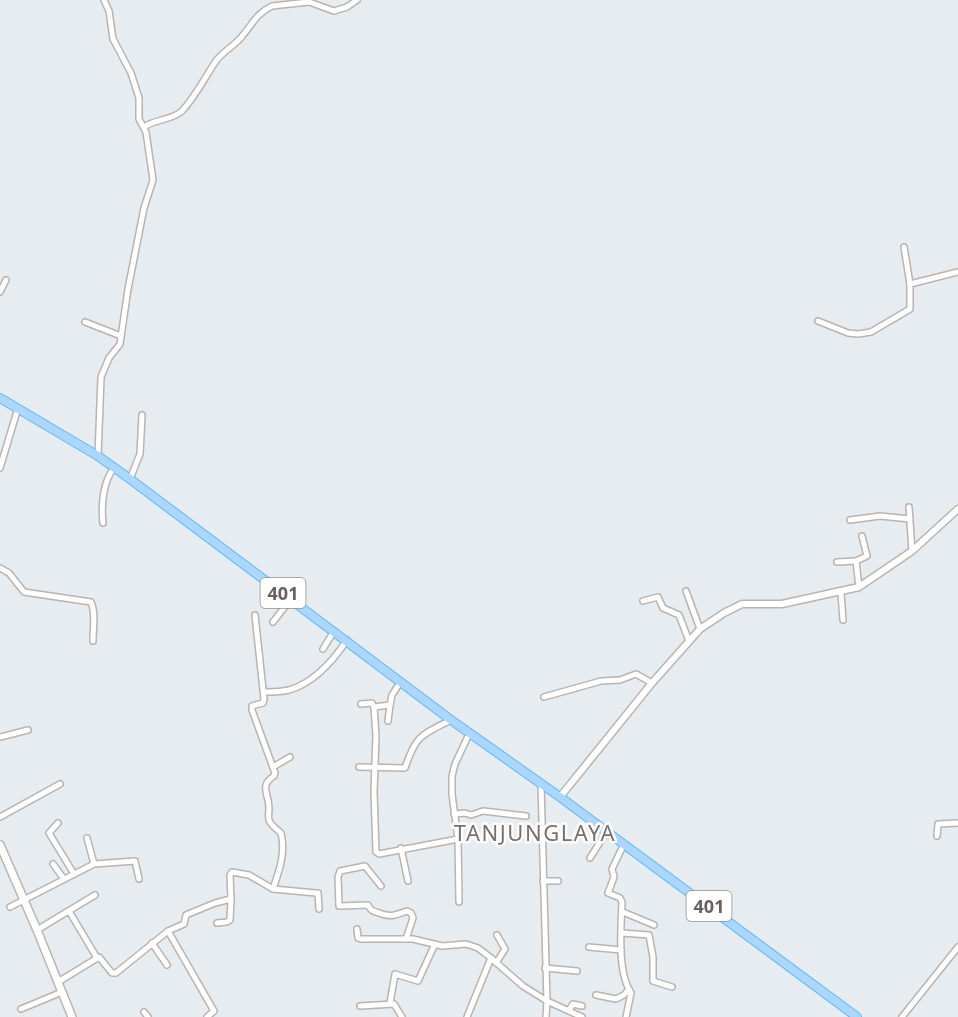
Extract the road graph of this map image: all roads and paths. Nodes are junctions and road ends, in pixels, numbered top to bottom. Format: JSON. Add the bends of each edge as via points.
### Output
{"nodes":[{"id":1,"x":104,"y":0,"type":"edge"},
{"id":2,"x":357,"y":0,"type":"edge"},
{"id":3,"x":144,"y":127,"type":"junction"},
{"id":4,"x":904,"y":247,"type":"dead end"},
{"id":5,"x":958,"y":272,"type":"edge"},
{"id":6,"x":6,"y":280,"type":"dead end"},
{"id":7,"x":910,"y":284,"type":"junction"},
{"id":8,"x":0,"y":292,"type":"edge"},
{"id":9,"x":818,"y":321,"type":"dead end"},
{"id":10,"x":86,"y":322,"type":"dead end"},
{"id":11,"x":121,"y":336,"type":"junction"},
{"id":12,"x":0,"y":398,"type":"edge"},
{"id":13,"x":18,"y":408,"type":"junction"},
{"id":14,"x":142,"y":415,"type":"dead end"},
{"id":15,"x":98,"y":456,"type":"junction"},
{"id":16,"x":0,"y":468,"type":"edge"},
{"id":17,"x":114,"y":468,"type":"junction"},
{"id":18,"x":130,"y":479,"type":"junction"},
{"id":19,"x":909,"y":507,"type":"dead end"},
{"id":20,"x":958,"y":509,"type":"edge"},
{"id":21,"x":910,"y":519,"type":"junction"},
{"id":22,"x":850,"y":520,"type":"dead end"},
{"id":23,"x":103,"y":523,"type":"dead end"},
{"id":24,"x":862,"y":536,"type":"dead end"},
{"id":25,"x":912,"y":551,"type":"junction"},
{"id":26,"x":856,"y":561,"type":"junction"},
{"id":27,"x":837,"y":562,"type":"dead end"},
{"id":28,"x":0,"y":568,"type":"edge"},
{"id":29,"x":859,"y":587,"type":"junction"},
{"id":30,"x":686,"y":591,"type":"dead end"},
{"id":31,"x":841,"y":592,"type":"junction"},
{"id":32,"x":291,"y":599,"type":"junction"},
{"id":33,"x":644,"y":601,"type":"dead end"},
{"id":34,"x":255,"y":615,"type":"dead end"},
{"id":35,"x":843,"y":620,"type":"dead end"},
{"id":36,"x":273,"y":621,"type":"dead end"},
{"id":37,"x":700,"y":628,"type":"junction"},
{"id":38,"x":334,"y":631,"type":"junction"},
{"id":39,"x":347,"y":640,"type":"junction"},
{"id":40,"x":93,"y":641,"type":"dead end"},
{"id":41,"x":689,"y":641,"type":"junction"},
{"id":42,"x":323,"y":649,"type":"dead end"},
{"id":43,"x":401,"y":681,"type":"junction"},
{"id":44,"x":652,"y":683,"type":"junction"},
{"id":45,"x":265,"y":692,"type":"junction"},
{"id":46,"x":544,"y":697,"type":"dead end"},
{"id":47,"x":361,"y":704,"type":"dead end"},
{"id":48,"x":390,"y":705,"type":"junction"},
{"id":49,"x":374,"y":707,"type":"junction"},
{"id":50,"x":451,"y":720,"type":"junction"},
{"id":51,"x":388,"y":721,"type":"dead end"},
{"id":52,"x":28,"y":730,"type":"dead end"},
{"id":53,"x":470,"y":732,"type":"junction"},
{"id":54,"x":0,"y":737,"type":"edge"},
{"id":55,"x":290,"y":758,"type":"dead end"},
{"id":56,"x":273,"y":767,"type":"junction"},
{"id":57,"x":359,"y":767,"type":"dead end"},
{"id":58,"x":376,"y":768,"type":"junction"},
{"id":59,"x":541,"y":783,"type":"junction"},
{"id":60,"x":60,"y":784,"type":"dead end"},
{"id":61,"x":560,"y":797,"type":"junction"},
{"id":62,"x":454,"y":814,"type":"junction"},
{"id":63,"x":526,"y":816,"type":"dead end"},
{"id":64,"x":0,"y":817,"type":"edge"},
{"id":65,"x":958,"y":822,"type":"edge"},
{"id":66,"x":58,"y":823,"type":"dead end"},
{"id":67,"x":607,"y":831,"type":"junction"},
{"id":68,"x":937,"y":836,"type":"dead end"},
{"id":69,"x":87,"y":838,"type":"dead end"},
{"id":70,"x":458,"y":839,"type":"junction"},
{"id":71,"x":624,"y":844,"type":"junction"},
{"id":72,"x":0,"y":845,"type":"edge"},
{"id":73,"x":402,"y":848,"type":"junction"},
{"id":74,"x":590,"y":858,"type":"dead end"},
{"id":75,"x":53,"y":864,"type":"dead end"},
{"id":76,"x":94,"y":864,"type":"junction"},
{"id":77,"x":74,"y":874,"type":"junction"},
{"id":78,"x":64,"y":879,"type":"junction"},
{"id":79,"x":139,"y":879,"type":"dead end"},
{"id":80,"x":408,"y":881,"type":"dead end"},
{"id":81,"x":543,"y":881,"type":"junction"},
{"id":82,"x":558,"y":881,"type":"dead end"},
{"id":83,"x":381,"y":886,"type":"dead end"},
{"id":84,"x":273,"y":889,"type":"junction"},
{"id":85,"x":95,"y":895,"type":"dead end"},
{"id":86,"x":231,"y":899,"type":"junction"},
{"id":87,"x":24,"y":901,"type":"junction"},
{"id":88,"x":459,"y":902,"type":"dead end"},
{"id":89,"x":10,"y":907,"type":"dead end"},
{"id":90,"x":319,"y":909,"type":"dead end"},
{"id":91,"x":69,"y":911,"type":"junction"},
{"id":92,"x":623,"y":912,"type":"junction"},
{"id":93,"x":217,"y":923,"type":"dead end"},
{"id":94,"x":654,"y":925,"type":"dead end"},
{"id":95,"x":357,"y":929,"type":"dead end"},
{"id":96,"x":37,"y":930,"type":"junction"},
{"id":97,"x":168,"y":931,"type":"junction"},
{"id":98,"x":622,"y":933,"type":"junction"},
{"id":99,"x":498,"y":935,"type":"dead end"},
{"id":100,"x":406,"y":939,"type":"junction"},
{"id":101,"x":152,"y":943,"type":"junction"},
{"id":102,"x":435,"y":944,"type":"junction"},
{"id":103,"x":588,"y":947,"type":"dead end"},
{"id":104,"x":958,"y":947,"type":"edge"},
{"id":105,"x":621,"y":950,"type":"junction"},
{"id":106,"x":97,"y":958,"type":"junction"},
{"id":107,"x":491,"y":958,"type":"junction"},
{"id":108,"x":496,"y":963,"type":"junction"},
{"id":109,"x":167,"y":965,"type":"dead end"},
{"id":110,"x":545,"y":968,"type":"junction"},
{"id":111,"x":577,"y":971,"type":"dead end"},
{"id":112,"x":57,"y":982,"type":"junction"},
{"id":113,"x":672,"y":987,"type":"dead end"},
{"id":114,"x":629,"y":989,"type":"junction"},
{"id":115,"x":62,"y":992,"type":"junction"},
{"id":116,"x":596,"y":995,"type":"dead end"},
{"id":117,"x":547,"y":1001,"type":"junction"},
{"id":118,"x":390,"y":1003,"type":"junction"},
{"id":119,"x":360,"y":1006,"type":"dead end"},
{"id":120,"x":582,"y":1006,"type":"dead end"},
{"id":121,"x":21,"y":1009,"type":"dead end"},
{"id":122,"x":569,"y":1010,"type":"junction"},
{"id":123,"x":72,"y":1017,"type":"edge"},
{"id":124,"x":207,"y":1017,"type":"edge"},
{"id":125,"x":402,"y":1017,"type":"edge"},
{"id":126,"x":467,"y":1017,"type":"edge"},
{"id":127,"x":546,"y":1017,"type":"edge"},
{"id":128,"x":582,"y":1017,"type":"edge"},
{"id":129,"x":626,"y":1017,"type":"edge"},
{"id":130,"x":857,"y":1017,"type":"edge"},
{"id":131,"x":902,"y":1017,"type":"edge"}],
"edges":[{"from":1,"to":3,"type":"street","via":[[113,39],[140,98],[139,119]]},
{"from":2,"to":3,"type":"street","via":[[333,11],[309,2],[267,8],[218,58],[181,112]]},
{"from":3,"to":11,"type":"street","via":[[153,180],[144,208]]},
{"from":4,"to":7,"type":"street"},
{"from":5,"to":7,"type":"street"},
{"from":6,"to":8,"type":"street"},
{"from":7,"to":9,"type":"street","via":[[910,309],[871,332],[848,333]]},
{"from":10,"to":11,"type":"street"},
{"from":11,"to":15,"type":"street","via":[[101,377]]},
{"from":12,"to":13,"type":"main road","number":"401"},
{"from":13,"to":15,"type":"main road","number":"401"},
{"from":13,"to":16,"type":"street"},
{"from":14,"to":18,"type":"street","via":[[140,454]]},
{"from":15,"to":17,"type":"main road","number":"401"},
{"from":17,"to":18,"type":"main road","number":"401"},
{"from":17,"to":23,"type":"street","via":[[103,499]]},
{"from":18,"to":32,"type":"main road","number":"401"},
{"from":19,"to":21,"type":"street"},
{"from":20,"to":25,"type":"street"},
{"from":21,"to":22,"type":"street","via":[[880,516]]},
{"from":21,"to":25,"type":"street"},
{"from":24,"to":26,"type":"street","via":[[867,557]]},
{"from":25,"to":29,"type":"street"},
{"from":26,"to":27,"type":"street"},
{"from":26,"to":29,"type":"street"},
{"from":28,"to":40,"type":"street","via":[[24,592],[91,602]]},
{"from":29,"to":31,"type":"street"},
{"from":30,"to":37,"type":"street"},
{"from":31,"to":35,"type":"street"},
{"from":31,"to":37,"type":"street","via":[[782,604],[742,604]]},
{"from":32,"to":36,"type":"street"},
{"from":32,"to":38,"type":"main road","number":"401"},
{"from":33,"to":41,"type":"street","via":[[658,597],[663,608],[676,613]]},
{"from":34,"to":45,"type":"street"},
{"from":37,"to":41,"type":"street"},
{"from":38,"to":39,"type":"main road","number":"401"},
{"from":38,"to":42,"type":"street"},
{"from":39,"to":43,"type":"main road","number":"401"},
{"from":39,"to":45,"type":"street","via":[[332,663],[306,682],[287,691]]},
{"from":41,"to":44,"type":"street"},
{"from":43,"to":48,"type":"street"},
{"from":43,"to":50,"type":"main road","number":"401"},
{"from":44,"to":46,"type":"street","via":[[637,674]]},
{"from":44,"to":61,"type":"street"},
{"from":45,"to":56,"type":"street","via":[[264,702],[252,706],[252,710]]},
{"from":47,"to":49,"type":"street"},
{"from":48,"to":49,"type":"street"},
{"from":48,"to":51,"type":"street"},
{"from":49,"to":58,"type":"street"},
{"from":50,"to":53,"type":"main road","number":"401"},
{"from":50,"to":58,"type":"street","via":[[415,743],[405,768]]},
{"from":52,"to":54,"type":"street"},
{"from":53,"to":59,"type":"main road","number":"401"},
{"from":53,"to":62,"type":"street","via":[[452,776]]},
{"from":55,"to":56,"type":"street"},
{"from":56,"to":84,"type":"street","via":[[275,775],[265,788],[267,814],[282,834],[283,856]]},
{"from":57,"to":58,"type":"street"},
{"from":58,"to":73,"type":"street","via":[[376,852]]},
{"from":59,"to":61,"type":"main road","number":"401"},
{"from":59,"to":81,"type":"street"},
{"from":60,"to":64,"type":"street"},
{"from":61,"to":67,"type":"main road","number":"401"},
{"from":62,"to":63,"type":"street","via":[[483,811]]},
{"from":62,"to":70,"type":"street"},
{"from":65,"to":68,"type":"street","via":[[938,824]]},
{"from":66,"to":77,"type":"street","via":[[50,833]]},
{"from":67,"to":71,"type":"main road","number":"401"},
{"from":67,"to":74,"type":"street"},
{"from":69,"to":76,"type":"street"},
{"from":70,"to":73,"type":"street"},
{"from":70,"to":88,"type":"street"},
{"from":71,"to":92,"type":"street","via":[[612,868],[614,877],[608,893],[622,900]]},
{"from":71,"to":130,"type":"main road","number":"401"},
{"from":72,"to":87,"type":"main road"},
{"from":73,"to":80,"type":"street"},
{"from":75,"to":78,"type":"street"},
{"from":76,"to":77,"type":"street"},
{"from":76,"to":79,"type":"street","via":[[135,861]]},
{"from":77,"to":78,"type":"street"},
{"from":78,"to":87,"type":"street"},
{"from":81,"to":82,"type":"street"},
{"from":81,"to":110,"type":"street"},
{"from":83,"to":100,"type":"street","via":[[365,866],[340,871],[339,906],[368,905],[373,912],[387,917],[407,911],[412,918]]},
{"from":84,"to":86,"type":"street","via":[[249,875],[232,872]]},
{"from":84,"to":90,"type":"street","via":[[316,892]]},
{"from":85,"to":91,"type":"street"},
{"from":86,"to":93,"type":"street","via":[[230,920]]},
{"from":86,"to":97,"type":"street","via":[[186,915],[184,924]]},
{"from":87,"to":89,"type":"street"},
{"from":87,"to":96,"type":"main road"},
{"from":91,"to":96,"type":"street"},
{"from":91,"to":106,"type":"street"},
{"from":92,"to":94,"type":"street"},
{"from":92,"to":98,"type":"street"},
{"from":95,"to":100,"type":"street","via":[[361,939]]},
{"from":96,"to":112,"type":"main road"},
{"from":97,"to":101,"type":"street"},
{"from":97,"to":124,"type":"street","via":[[214,1011]]},
{"from":98,"to":105,"type":"street"},
{"from":98,"to":113,"type":"street","via":[[649,935],[652,979]]},
{"from":99,"to":108,"type":"street","via":[[505,949]]},
{"from":100,"to":102,"type":"street"},
{"from":101,"to":106,"type":"street","via":[[114,973]]},
{"from":101,"to":109,"type":"street"},
{"from":102,"to":107,"type":"street","via":[[466,944]]},
{"from":102,"to":118,"type":"street","via":[[418,981],[395,974]]},
{"from":103,"to":105,"type":"street"},
{"from":104,"to":131,"type":"street"},
{"from":105,"to":114,"type":"street"},
{"from":106,"to":112,"type":"street"},
{"from":107,"to":108,"type":"street"},
{"from":107,"to":126,"type":"street"},
{"from":108,"to":117,"type":"street"},
{"from":110,"to":111,"type":"street"},
{"from":110,"to":117,"type":"street"},
{"from":112,"to":115,"type":"main road"},
{"from":114,"to":116,"type":"street","via":[[616,999]]},
{"from":114,"to":129,"type":"street"},
{"from":115,"to":121,"type":"street"},
{"from":115,"to":123,"type":"main road"},
{"from":117,"to":122,"type":"street"},
{"from":117,"to":127,"type":"street"},
{"from":118,"to":119,"type":"street"},
{"from":118,"to":125,"type":"street"},
{"from":120,"to":122,"type":"street","via":[[573,1004]]},
{"from":122,"to":128,"type":"street"}]}
